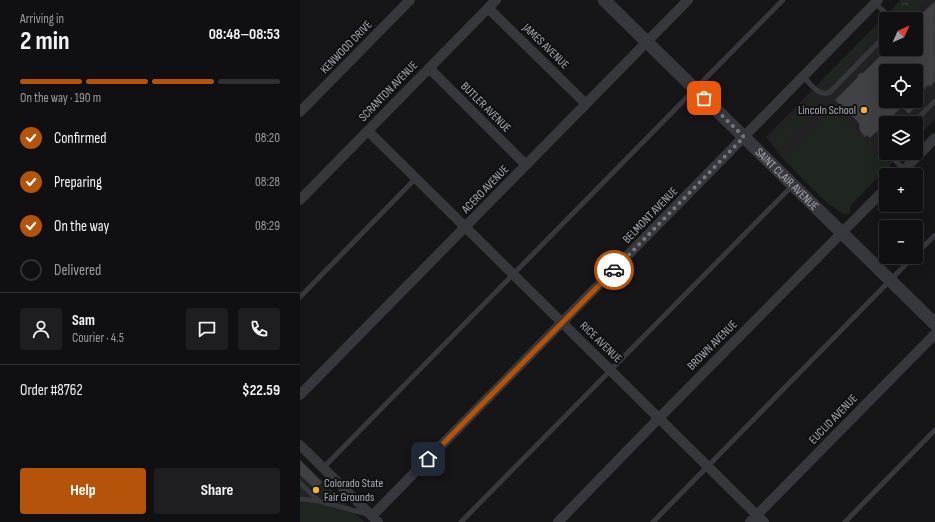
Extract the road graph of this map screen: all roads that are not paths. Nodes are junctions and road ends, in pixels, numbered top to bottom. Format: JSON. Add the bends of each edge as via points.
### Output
{"nodes":[{"id":1,"x":410,"y":0,"type":"edge"},
{"id":2,"x":496,"y":0,"type":"edge"},
{"id":3,"x":604,"y":0,"type":"edge"},
{"id":4,"x":688,"y":0,"type":"edge"},
{"id":5,"x":783,"y":0,"type":"edge"},
{"id":6,"x":877,"y":1,"type":"edge"},
{"id":7,"x":488,"y":8,"type":"junction"},
{"id":8,"x":886,"y":12,"type":"edge"},
{"id":9,"x":879,"y":41,"type":"edge"},
{"id":10,"x":647,"y":42,"type":"junction"},
{"id":11,"x":429,"y":68,"type":"junction"},
{"id":12,"x":803,"y":76,"type":"junction"},
{"id":13,"x":694,"y":89,"type":"junction"},
{"id":14,"x":935,"y":101,"type":"edge"},
{"id":15,"x":586,"y":104,"type":"junction"},
{"id":16,"x":300,"y":112,"type":"edge"},
{"id":17,"x":920,"y":116,"type":"edge"},
{"id":18,"x":368,"y":131,"type":"junction"},
{"id":19,"x":744,"y":137,"type":"junction"},
{"id":20,"x":935,"y":138,"type":"edge"},
{"id":21,"x":526,"y":165,"type":"junction"},
{"id":22,"x":905,"y":168,"type":"edge"},
{"id":23,"x":416,"y":178,"type":"junction"},
{"id":24,"x":793,"y":185,"type":"junction"},
{"id":25,"x":879,"y":195,"type":"edge"},
{"id":26,"x":300,"y":200,"type":"edge"},
{"id":27,"x":465,"y":228,"type":"junction"},
{"id":28,"x":842,"y":232,"type":"junction"},
{"id":29,"x":935,"y":235,"type":"edge"},
{"id":30,"x":923,"y":247,"type":"edge"},
{"id":31,"x":906,"y":264,"type":"edge"},
{"id":32,"x":513,"y":274,"type":"junction"},
{"id":33,"x":890,"y":280,"type":"junction"},
{"id":34,"x":300,"y":297,"type":"edge"},
{"id":35,"x":562,"y":323,"type":"junction"},
{"id":36,"x":935,"y":324,"type":"edge"},
{"id":37,"x":935,"y":334,"type":"edge"},
{"id":38,"x":611,"y":370,"type":"junction"},
{"id":39,"x":300,"y":395,"type":"edge"},
{"id":40,"x":659,"y":418,"type":"junction"},
{"id":41,"x":935,"y":430,"type":"edge"},
{"id":42,"x":300,"y":445,"type":"edge"},
{"id":43,"x":707,"y":466,"type":"junction"},
{"id":44,"x":323,"y":468,"type":"junction"},
{"id":45,"x":300,"y":483,"type":"edge"},
{"id":46,"x":300,"y":499,"type":"edge"},
{"id":47,"x":319,"y":502,"type":"junction"},
{"id":48,"x":375,"y":519,"type":"edge"},
{"id":49,"x":757,"y":520,"type":"edge"},
{"id":50,"x":461,"y":522,"type":"edge"},
{"id":51,"x":558,"y":522,"type":"edge"},
{"id":52,"x":653,"y":522,"type":"edge"},
{"id":53,"x":845,"y":522,"type":"edge"}],
"edges":[{"from":1,"to":16,"type":"street","name":"KENWOOD DRIVE"},
{"from":2,"to":7,"type":"street","name":"SCRANTON AVENUE"},
{"from":3,"to":10,"type":"street","name":"SAINT CLAIR AVENUE"},
{"from":4,"to":10,"type":"street","name":"ACERO AVENUE"},
{"from":5,"to":13,"type":"lane"},
{"from":6,"to":8,"type":"lane"},
{"from":6,"to":12,"type":"street","name":"BELMONT AVENUE"},
{"from":7,"to":11,"type":"street","name":"SCRANTON AVENUE"},
{"from":7,"to":15,"type":"street","name":"JAMES AVENUE"},
{"from":9,"to":12,"type":"lane","via":[[830,92],[820,92]]},
{"from":10,"to":13,"type":"street","name":"SAINT CLAIR AVENUE"},
{"from":10,"to":15,"type":"street","name":"ACERO AVENUE"},
{"from":11,"to":18,"type":"street","name":"SCRANTON AVENUE"},
{"from":11,"to":21,"type":"street","name":"BUTLER AVENUE"},
{"from":12,"to":19,"type":"street","name":"BELMONT AVENUE"},
{"from":13,"to":19,"type":"street","name":"SAINT CLAIR AVENUE"},
{"from":13,"to":32,"type":"lane"},
{"from":14,"to":17,"type":"lane"},
{"from":15,"to":21,"type":"street","name":"ACERO AVENUE"},
{"from":18,"to":23,"type":"street","name":"RICE AVENUE"},
{"from":18,"to":26,"type":"street","name":"SCRANTON AVENUE"},
{"from":19,"to":24,"type":"street","name":"SAINT CLAIR AVENUE"},
{"from":19,"to":35,"type":"street","name":"BELMONT AVENUE"},
{"from":20,"to":22,"type":"street"},
{"from":21,"to":27,"type":"street","name":"ACERO AVENUE"},
{"from":23,"to":27,"type":"street","name":"RICE AVENUE"},
{"from":23,"to":34,"type":"lane"},
{"from":24,"to":28,"type":"street","name":"SAINT CLAIR AVENUE"},
{"from":24,"to":38,"type":"lane"},
{"from":25,"to":28,"type":"street","name":"BROWN AVENUE"},
{"from":27,"to":32,"type":"street","name":"RICE AVENUE"},
{"from":27,"to":39,"type":"street","name":"ACERO AVENUE"},
{"from":28,"to":33,"type":"street","name":"SAINT CLAIR AVENUE"},
{"from":28,"to":40,"type":"street","name":"BROWN AVENUE"},
{"from":29,"to":30,"type":"lane"},
{"from":31,"to":33,"type":"lane"},
{"from":32,"to":35,"type":"street","name":"RICE AVENUE"},
{"from":32,"to":44,"type":"lane"},
{"from":33,"to":36,"type":"street","name":"SAINT CLAIR AVENUE"},
{"from":33,"to":43,"type":"lane"},
{"from":35,"to":38,"type":"street","name":"RICE AVENUE"},
{"from":35,"to":48,"type":"street","name":"BELMONT AVENUE"},
{"from":37,"to":49,"type":"street","name":"EUCLID AVENUE"},
{"from":38,"to":40,"type":"street","name":"RICE AVENUE"},
{"from":38,"to":50,"type":"lane"},
{"from":40,"to":43,"type":"street","name":"RICE AVENUE"},
{"from":40,"to":51,"type":"street","name":"BROWN AVENUE"},
{"from":41,"to":53,"type":"lane"},
{"from":42,"to":44,"type":"street"},
{"from":43,"to":49,"type":"street","name":"RICE AVENUE"},
{"from":43,"to":52,"type":"lane"},
{"from":44,"to":48,"type":"street"},
{"from":45,"to":47,"type":"lane"},
{"from":46,"to":47,"type":"lane"},
{"from":47,"to":48,"type":"lane"}]}
